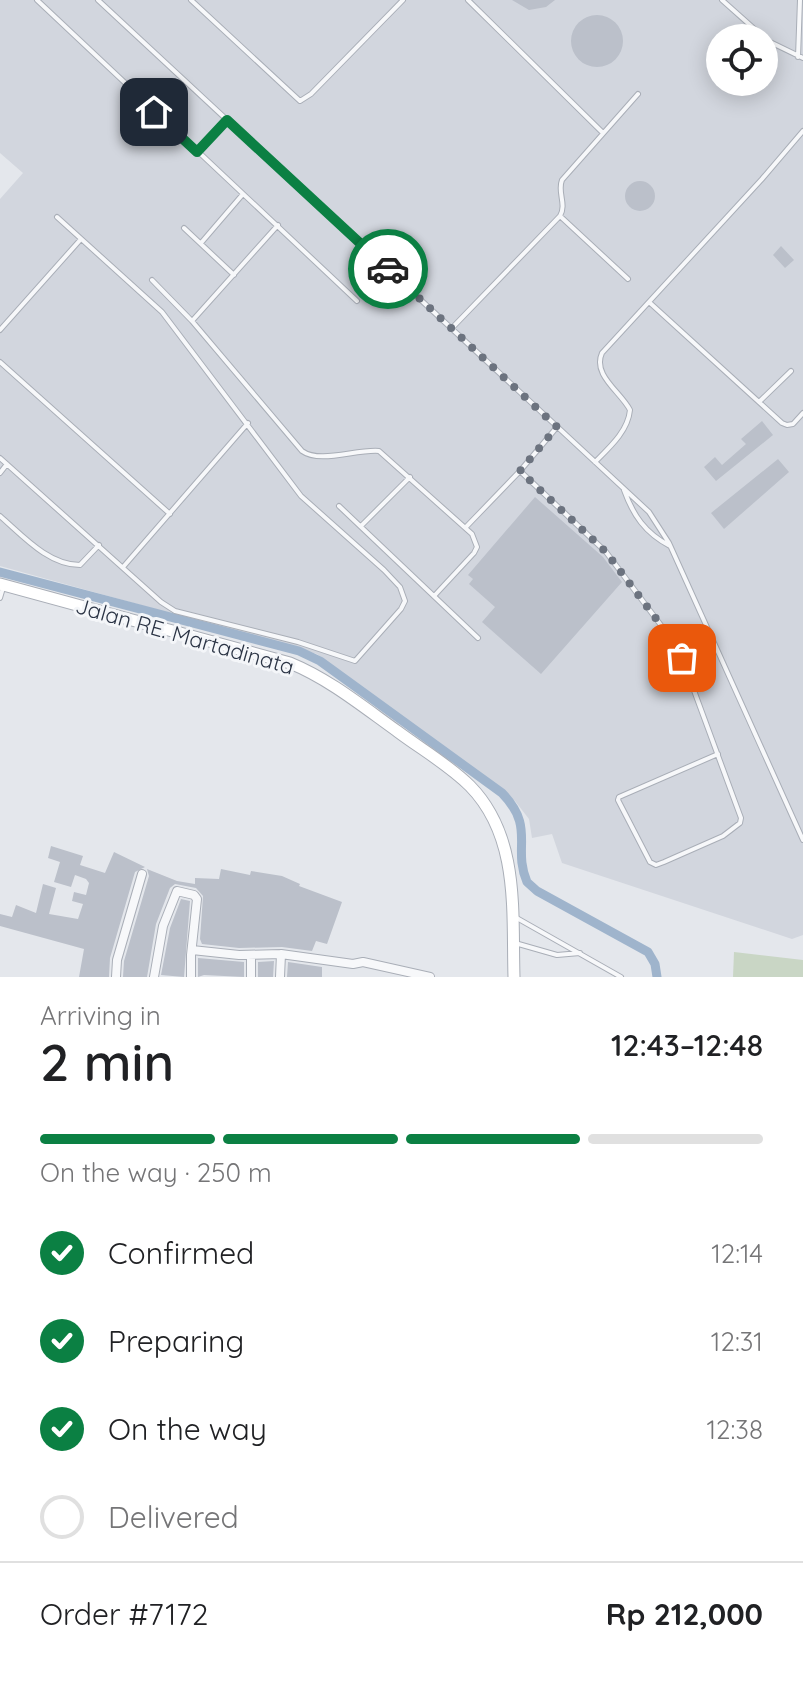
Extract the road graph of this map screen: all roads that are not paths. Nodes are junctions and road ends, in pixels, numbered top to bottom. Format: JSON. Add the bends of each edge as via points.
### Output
{"nodes":[{"id":1,"x":37,"y":0,"type":"edge"},
{"id":2,"x":98,"y":0,"type":"edge"},
{"id":3,"x":191,"y":0,"type":"edge"},
{"id":4,"x":403,"y":0,"type":"edge"},
{"id":5,"x":468,"y":0,"type":"edge"},
{"id":6,"x":722,"y":0,"type":"edge"},
{"id":7,"x":800,"y":0,"type":"edge"},
{"id":8,"x":800,"y":58,"type":"edge"},
{"id":9,"x":638,"y":94,"type":"dead end"},
{"id":10,"x":227,"y":120,"type":"junction"},
{"id":11,"x":803,"y":131,"type":"edge"},
{"id":12,"x":604,"y":133,"type":"junction"},
{"id":13,"x":197,"y":152,"type":"junction"},
{"id":14,"x":243,"y":194,"type":"junction"},
{"id":15,"x":560,"y":216,"type":"junction"},
{"id":16,"x":57,"y":217,"type":"dead end"},
{"id":17,"x":278,"y":225,"type":"junction"},
{"id":18,"x":184,"y":228,"type":"dead end"},
{"id":19,"x":81,"y":239,"type":"junction"},
{"id":20,"x":201,"y":243,"type":"junction"},
{"id":21,"x":234,"y":275,"type":"junction"},
{"id":22,"x":628,"y":279,"type":"dead end"},
{"id":23,"x":152,"y":280,"type":"dead end"},
{"id":24,"x":357,"y":301,"type":"dead end"},
{"id":25,"x":649,"y":302,"type":"junction"},
{"id":26,"x":192,"y":321,"type":"junction"},
{"id":27,"x":452,"y":328,"type":"junction"},
{"id":28,"x":0,"y":330,"type":"edge"},
{"id":29,"x":0,"y":362,"type":"edge"},
{"id":30,"x":791,"y":371,"type":"dead end"},
{"id":31,"x":759,"y":402,"type":"junction"},
{"id":32,"x":803,"y":413,"type":"edge"},
{"id":33,"x":248,"y":423,"type":"junction"},
{"id":34,"x":557,"y":427,"type":"junction"},
{"id":35,"x":0,"y":458,"type":"edge"},
{"id":36,"x":595,"y":462,"type":"junction"},
{"id":37,"x":7,"y":464,"type":"junction"},
{"id":38,"x":520,"y":471,"type":"junction"},
{"id":39,"x":0,"y":473,"type":"edge"},
{"id":40,"x":410,"y":477,"type":"junction"},
{"id":41,"x":623,"y":487,"type":"junction"},
{"id":42,"x":339,"y":506,"type":"dead end"},
{"id":43,"x":170,"y":514,"type":"junction"},
{"id":44,"x":0,"y":516,"type":"edge"},
{"id":45,"x":361,"y":526,"type":"junction"},
{"id":46,"x":466,"y":527,"type":"junction"},
{"id":47,"x":99,"y":545,"type":"junction"},
{"id":48,"x":670,"y":546,"type":"junction"},
{"id":49,"x":124,"y":566,"type":"junction"},
{"id":50,"x":2,"y":585,"type":"edge"},
{"id":51,"x":435,"y":595,"type":"junction"},
{"id":52,"x":0,"y":598,"type":"edge"},
{"id":53,"x":478,"y":638,"type":"dead end"},
{"id":54,"x":718,"y":754,"type":"junction"},
{"id":55,"x":803,"y":840,"type":"edge"},
{"id":56,"x":142,"y":874,"type":"dead end"},
{"id":57,"x":513,"y":916,"type":"junction"},
{"id":58,"x":513,"y":943,"type":"junction"},
{"id":59,"x":192,"y":950,"type":"junction"},
{"id":60,"x":580,"y":953,"type":"junction"},
{"id":61,"x":281,"y":954,"type":"junction"},
{"id":62,"x":251,"y":955,"type":"junction"},
{"id":63,"x":116,"y":977,"type":"edge"},
{"id":64,"x":154,"y":977,"type":"edge"},
{"id":65,"x":191,"y":977,"type":"edge"},
{"id":66,"x":251,"y":977,"type":"edge"},
{"id":67,"x":280,"y":977,"type":"edge"},
{"id":68,"x":430,"y":977,"type":"edge"},
{"id":69,"x":514,"y":977,"type":"edge"},
{"id":70,"x":621,"y":977,"type":"edge"}],
"edges":[{"from":1,"to":13,"type":"lane"},
{"from":2,"to":10,"type":"lane"},
{"from":3,"to":4,"type":"lane","via":[[300,101]]},
{"from":5,"to":12,"type":"lane"},
{"from":6,"to":8,"type":"lane","via":[[768,41]]},
{"from":7,"to":8,"type":"lane"},
{"from":9,"to":12,"type":"lane"},
{"from":10,"to":13,"type":"lane"},
{"from":10,"to":27,"type":"lane"},
{"from":11,"to":25,"type":"lane"},
{"from":12,"to":15,"type":"lane","via":[[562,180]]},
{"from":13,"to":14,"type":"lane"},
{"from":14,"to":17,"type":"lane"},
{"from":14,"to":20,"type":"lane"},
{"from":15,"to":22,"type":"lane"},
{"from":15,"to":27,"type":"lane"},
{"from":16,"to":19,"type":"lane"},
{"from":17,"to":21,"type":"lane"},
{"from":17,"to":24,"type":"lane"},
{"from":18,"to":20,"type":"lane"},
{"from":19,"to":28,"type":"lane"},
{"from":19,"to":33,"type":"lane","via":[[162,312]]},
{"from":20,"to":21,"type":"lane"},
{"from":21,"to":26,"type":"lane"},
{"from":23,"to":26,"type":"lane"},
{"from":25,"to":31,"type":"lane"},
{"from":25,"to":36,"type":"lane","via":[[598,361],[630,410],[621,434]]},
{"from":26,"to":40,"type":"lane","via":[[310,457],[379,451]]},
{"from":27,"to":34,"type":"lane"},
{"from":29,"to":43,"type":"lane"},
{"from":30,"to":31,"type":"lane"},
{"from":31,"to":32,"type":"lane","via":[[787,425]]},
{"from":33,"to":43,"type":"lane"},
{"from":33,"to":49,"type":"lane","via":[[311,507],[400,587],[405,601],[381,633],[360,657],[348,660],[175,611]]},
{"from":34,"to":36,"type":"lane"},
{"from":34,"to":38,"type":"lane"},
{"from":35,"to":37,"type":"lane"},
{"from":36,"to":41,"type":"lane"},
{"from":37,"to":39,"type":"lane"},
{"from":37,"to":47,"type":"lane"},
{"from":38,"to":46,"type":"lane"},
{"from":38,"to":54,"type":"lane","via":[[606,552],[663,628],[682,658]]},
{"from":40,"to":45,"type":"lane"},
{"from":40,"to":46,"type":"lane"},
{"from":41,"to":48,"type":"lane","via":[[654,519]]},
{"from":41,"to":48,"type":"lane","via":[[638,520]]},
{"from":42,"to":45,"type":"lane"},
{"from":43,"to":49,"type":"lane"},
{"from":44,"to":47,"type":"lane","via":[[30,543],[64,563],[80,565]]},
{"from":45,"to":51,"type":"lane"},
{"from":46,"to":51,"type":"lane","via":[[477,547]]},
{"from":47,"to":49,"type":"lane"},
{"from":48,"to":55,"type":"lane"},
{"from":50,"to":52,"type":"lane"},
{"from":50,"to":57,"type":"main road","name":"Jalan RE. Martadinata","via":[[290,663],[324,678],[470,787],[502,838]]},
{"from":51,"to":53,"type":"lane"},
{"from":54,"to":54,"type":"lane","via":[[740,823],[664,862],[650,862],[619,797]]},
{"from":56,"to":63,"type":"street"},
{"from":57,"to":58,"type":"main road","name":"Jalan RE. Martadinata"},
{"from":57,"to":60,"type":"lane"},
{"from":58,"to":60,"type":"lane","via":[[557,955]]},
{"from":58,"to":69,"type":"main road","name":"Jalan RE. Martadinata"},
{"from":59,"to":62,"type":"street"},
{"from":59,"to":64,"type":"street","via":[[197,899],[175,892]]},
{"from":59,"to":65,"type":"street"},
{"from":60,"to":70,"type":"lane"},
{"from":61,"to":62,"type":"street"},
{"from":61,"to":67,"type":"street"},
{"from":61,"to":68,"type":"street","via":[[363,962]]},
{"from":62,"to":66,"type":"street"}]}
